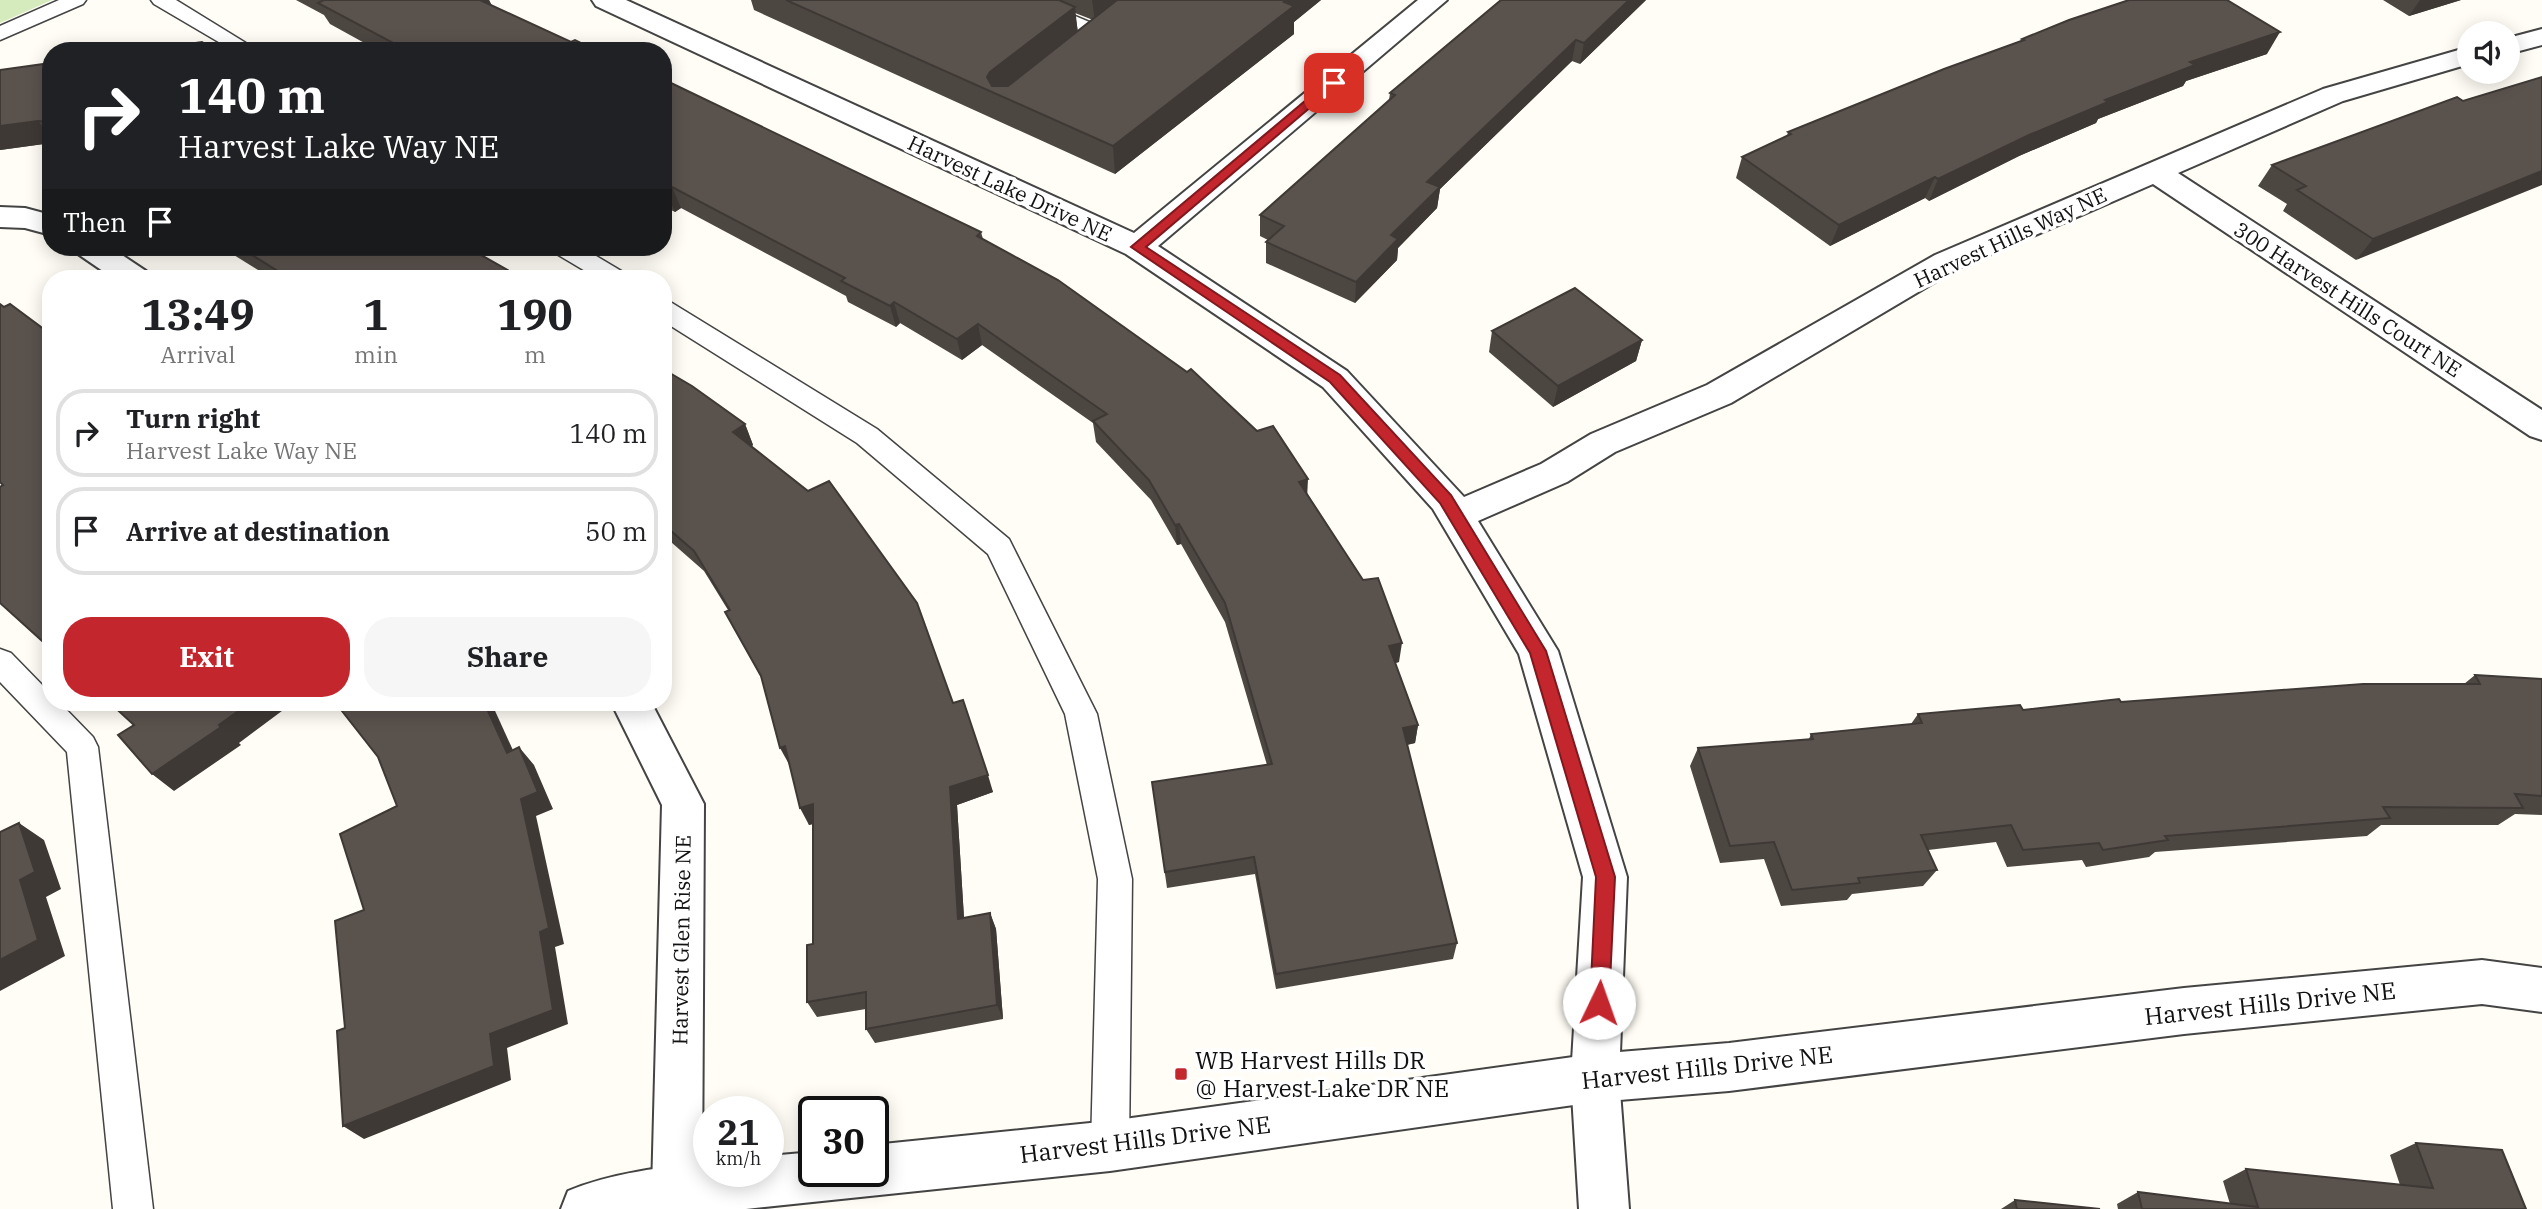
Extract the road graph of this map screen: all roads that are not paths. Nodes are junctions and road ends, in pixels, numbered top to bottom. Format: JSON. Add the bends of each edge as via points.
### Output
{"nodes":[{"id":1,"x":76,"y":0,"type":"edge"},
{"id":2,"x":161,"y":0,"type":"edge"},
{"id":3,"x":605,"y":0,"type":"edge"},
{"id":4,"x":1018,"y":0,"type":"edge"},
{"id":5,"x":1434,"y":0,"type":"edge"},
{"id":6,"x":1118,"y":16,"type":"edge"},
{"id":7,"x":1099,"y":33,"type":"junction"},
{"id":8,"x":0,"y":34,"type":"edge"},
{"id":9,"x":2542,"y":37,"type":"edge"},
{"id":10,"x":233,"y":42,"type":"edge"},
{"id":11,"x":2520,"y":43,"type":"edge"},
{"id":12,"x":1078,"y":49,"type":"edge"},
{"id":13,"x":2457,"y":59,"type":"edge"},
{"id":14,"x":2154,"y":171,"type":"junction"},
{"id":15,"x":0,"y":217,"type":"edge"},
{"id":16,"x":42,"y":222,"type":"edge"},
{"id":17,"x":1137,"y":247,"type":"junction"},
{"id":18,"x":102,"y":256,"type":"edge"},
{"id":19,"x":579,"y":256,"type":"edge"},
{"id":20,"x":123,"y":270,"type":"edge"},
{"id":21,"x":601,"y":270,"type":"edge"},
{"id":22,"x":672,"y":315,"type":"edge"},
{"id":23,"x":2542,"y":427,"type":"edge"},
{"id":24,"x":1455,"y":515,"type":"junction"},
{"id":25,"x":0,"y":662,"type":"edge"},
{"id":26,"x":42,"y":706,"type":"edge"},
{"id":27,"x":47,"y":711,"type":"edge"},
{"id":28,"x":636,"y":711,"type":"edge"},
{"id":29,"x":2542,"y":990,"type":"edge"},
{"id":30,"x":1595,"y":1078,"type":"junction"},
{"id":31,"x":1111,"y":1146,"type":"junction"},
{"id":32,"x":889,"y":1169,"type":"edge"},
{"id":33,"x":798,"y":1179,"type":"edge"},
{"id":34,"x":677,"y":1191,"type":"junction"},
{"id":35,"x":133,"y":1209,"type":"edge"},
{"id":36,"x":586,"y":1209,"type":"edge"},
{"id":37,"x":1604,"y":1209,"type":"edge"}],
"edges":[{"from":1,"to":8,"type":"lane"},
{"from":2,"to":10,"type":"lane"},
{"from":3,"to":17,"type":"street","name":"Harvest Lake Drive NE"},
{"from":4,"to":7,"type":"lane"},
{"from":5,"to":17,"type":"street"},
{"from":6,"to":7,"type":"lane"},
{"from":7,"to":12,"type":"lane"},
{"from":9,"to":11,"type":"street"},
{"from":13,"to":14,"type":"street","name":"Harvest Hills Way NE","via":[[2333,95]]},
{"from":14,"to":23,"type":"street","name":"300 Harvest Hills Court NE"},
{"from":14,"to":24,"type":"street","name":"Harvest Hills Way NE","via":[[1946,262],[1719,394],[1603,443],[1554,473]]},
{"from":15,"to":16,"type":"street"},
{"from":17,"to":24,"type":"street","name":"Harvest Lake Drive NE","via":[[1335,379],[1446,499]]},
{"from":18,"to":20,"type":"street"},
{"from":19,"to":21,"type":"lane"},
{"from":22,"to":31,"type":"lane","via":[[867,436],[999,548],[1081,714],[1115,878]]},
{"from":24,"to":30,"type":"street","name":"Harvest Lake Drive NE","via":[[1538,651],[1605,877]]},
{"from":25,"to":26,"type":"lane"},
{"from":27,"to":35,"type":"lane","via":[[82,747]]},
{"from":28,"to":34,"type":"street","name":"Harvest Glen Rise NE","via":[[682,804]]},
{"from":29,"to":30,"type":"street","name":"Harvest Hills Drive NE","via":[[2482,982],[2184,1010],[1729,1067]]},
{"from":30,"to":31,"type":"street","name":"Harvest Hills Drive NE"},
{"from":30,"to":37,"type":"street","name":"Harvest Lake Drive NE"},
{"from":31,"to":32,"type":"street","name":"Harvest Hills Drive NE"},
{"from":33,"to":34,"type":"street","name":"Harvest Hills Drive NE"},
{"from":34,"to":36,"type":"street","name":"Harvest Hills Drive NE"}]}
